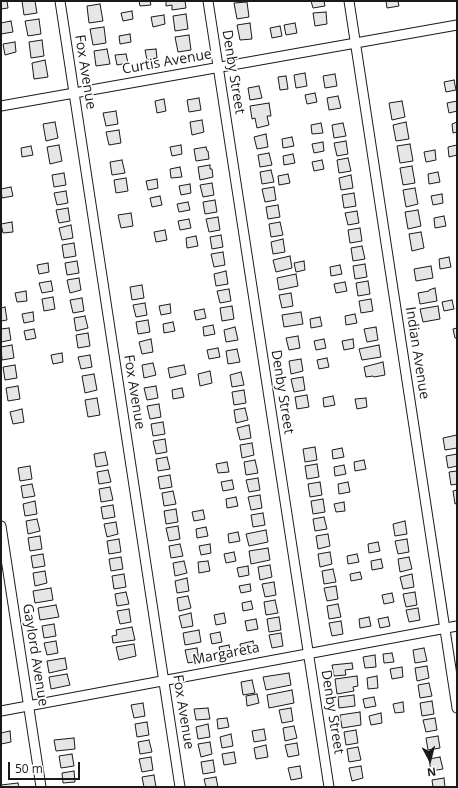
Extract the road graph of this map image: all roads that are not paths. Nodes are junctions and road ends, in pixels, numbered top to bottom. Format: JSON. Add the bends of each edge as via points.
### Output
{"nodes":[{"id":1,"x":60,"y":1,"type":"edge"},
{"id":2,"x":208,"y":1,"type":"edge"},
{"id":3,"x":349,"y":1,"type":"edge"},
{"id":4,"x":457,"y":25,"type":"edge"},
{"id":5,"x":356,"y":42,"type":"junction"},
{"id":6,"x":218,"y":67,"type":"junction"},
{"id":7,"x":75,"y":93,"type":"junction"},
{"id":8,"x":1,"y":106,"type":"edge"},
{"id":9,"x":1,"y":526,"type":"edge"},
{"id":10,"x":457,"y":626,"type":"edge"},
{"id":11,"x":444,"y":628,"type":"junction"},
{"id":12,"x":308,"y":653,"type":"junction"},
{"id":13,"x":164,"y":680,"type":"junction"},
{"id":14,"x":28,"y":706,"type":"junction"},
{"id":15,"x":457,"y":708,"type":"edge"},
{"id":16,"x":1,"y":711,"type":"edge"},
{"id":17,"x":41,"y":787,"type":"edge"},
{"id":18,"x":180,"y":787,"type":"edge"},
{"id":19,"x":329,"y":787,"type":"edge"}],
"edges":[{"from":1,"to":7,"type":"street","name":"Fox Avenue"},
{"from":2,"to":6,"type":"street","name":"Denby Street"},
{"from":3,"to":5,"type":"street","name":"Indian Avenue"},
{"from":4,"to":5,"type":"street","name":"Curtis Avenue"},
{"from":5,"to":6,"type":"street","name":"Curtis Avenue"},
{"from":5,"to":11,"type":"street","name":"Indian Avenue"},
{"from":6,"to":7,"type":"street","name":"Curtis Avenue"},
{"from":6,"to":12,"type":"street","name":"Denby Street"},
{"from":7,"to":8,"type":"street","name":"Curtis Avenue"},
{"from":7,"to":13,"type":"street","name":"Fox Avenue"},
{"from":9,"to":14,"type":"street","name":"Gaylord Avenue"},
{"from":10,"to":11,"type":"street","name":"Margareta"},
{"from":11,"to":12,"type":"street","name":"Margareta"},
{"from":11,"to":15,"type":"street","name":"Indian Avenue"},
{"from":12,"to":13,"type":"street","name":"Margareta"},
{"from":12,"to":19,"type":"street","name":"Denby Street"},
{"from":13,"to":14,"type":"street","name":"Margareta"},
{"from":13,"to":18,"type":"street","name":"Fox Avenue"},
{"from":14,"to":16,"type":"street","name":"Margareta"},
{"from":14,"to":17,"type":"street","name":"Gaylord Avenue"}]}
